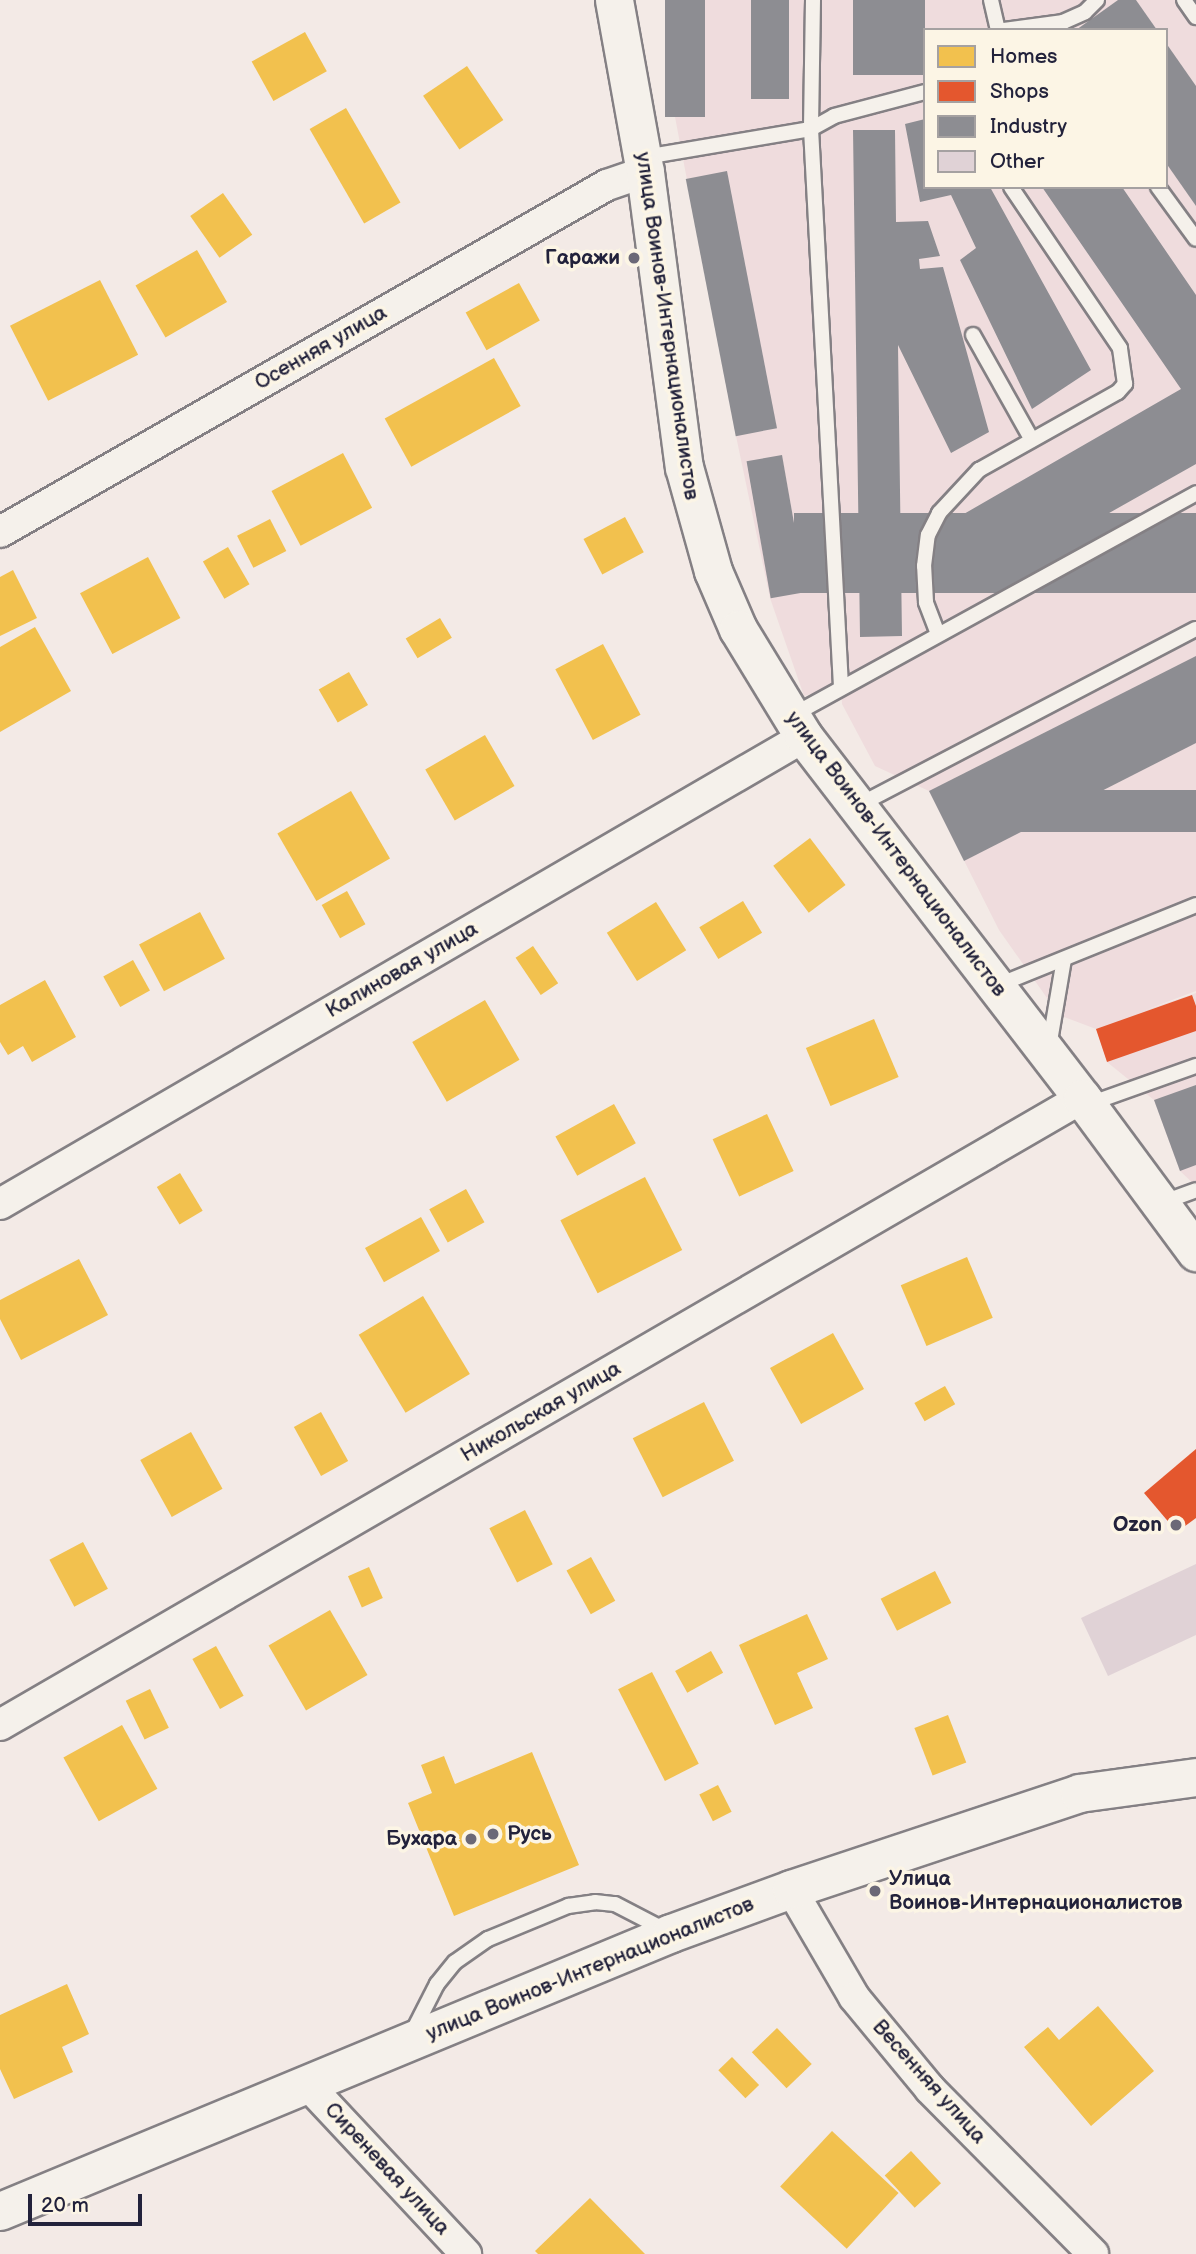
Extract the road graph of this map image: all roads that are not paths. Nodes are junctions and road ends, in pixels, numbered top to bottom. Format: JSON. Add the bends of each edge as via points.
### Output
{"nodes":[{"id":1,"x":614,"y":0,"type":"edge"},
{"id":2,"x":813,"y":0,"type":"edge"},
{"id":3,"x":991,"y":0,"type":"edge"},
{"id":4,"x":1097,"y":0,"type":"edge"},
{"id":5,"x":1184,"y":0,"type":"edge"},
{"id":6,"x":1196,"y":18,"type":"edge"},
{"id":7,"x":998,"y":28,"type":"edge"},
{"id":8,"x":1042,"y":28,"type":"edge"},
{"id":9,"x":923,"y":93,"type":"edge"},
{"id":10,"x":811,"y":129,"type":"junction"},
{"id":11,"x":643,"y":165,"type":"junction"},
{"id":12,"x":1013,"y":189,"type":"edge"},
{"id":13,"x":1159,"y":189,"type":"edge"},
{"id":14,"x":1196,"y":239,"type":"edge"},
{"id":15,"x":973,"y":335,"type":"dead end"},
{"id":16,"x":1032,"y":440,"type":"junction"},
{"id":17,"x":1196,"y":493,"type":"edge"},
{"id":18,"x":0,"y":532,"type":"edge"},
{"id":19,"x":1196,"y":629,"type":"edge"},
{"id":20,"x":938,"y":634,"type":"junction"},
{"id":21,"x":841,"y":686,"type":"junction"},
{"id":22,"x":798,"y":727,"type":"junction"},
{"id":23,"x":856,"y":807,"type":"junction"},
{"id":24,"x":1196,"y":905,"type":"edge"},
{"id":25,"x":1064,"y":959,"type":"junction"},
{"id":26,"x":995,"y":986,"type":"junction"},
{"id":27,"x":1048,"y":1054,"type":"junction"},
{"id":28,"x":1196,"y":1066,"type":"edge"},
{"id":29,"x":1085,"y":1101,"type":"junction"},
{"id":30,"x":1196,"y":1191,"type":"edge"},
{"id":31,"x":1160,"y":1203,"type":"junction"},
{"id":32,"x":0,"y":1204,"type":"edge"},
{"id":33,"x":1196,"y":1252,"type":"edge"},
{"id":34,"x":0,"y":1725,"type":"edge"},
{"id":35,"x":1196,"y":1777,"type":"edge"},
{"id":36,"x":791,"y":1889,"type":"junction"},
{"id":37,"x":671,"y":1933,"type":"junction"},
{"id":38,"x":407,"y":2044,"type":"junction"},
{"id":39,"x":307,"y":2084,"type":"junction"},
{"id":40,"x":0,"y":2211,"type":"edge"},
{"id":41,"x":467,"y":2254,"type":"edge"},
{"id":42,"x":1093,"y":2254,"type":"edge"}],
"edges":[{"from":1,"to":11,"type":"street","name":"улица Воинов-Интернационалистов"},
{"from":2,"to":10,"type":"lane"},
{"from":3,"to":7,"type":"lane"},
{"from":4,"to":8,"type":"lane","via":[[1084,12]]},
{"from":5,"to":6,"type":"lane"},
{"from":9,"to":10,"type":"lane","via":[[834,116]]},
{"from":10,"to":11,"type":"lane"},
{"from":10,"to":21,"type":"lane"},
{"from":11,"to":18,"type":"street","name":"Осенняя улица"},
{"from":11,"to":22,"type":"street","name":"улица Воинов-Интернационалистов","via":[[690,496],[713,571],[738,629]]},
{"from":12,"to":16,"type":"lane","via":[[1120,348],[1125,366],[1125,384],[1118,392]]},
{"from":13,"to":14,"type":"lane"},
{"from":15,"to":16,"type":"lane"},
{"from":16,"to":20,"type":"lane","via":[[979,470],[939,513],[928,535],[926,602]]},
{"from":17,"to":20,"type":"lane"},
{"from":19,"to":23,"type":"lane"},
{"from":20,"to":21,"type":"lane"},
{"from":21,"to":22,"type":"lane"},
{"from":22,"to":23,"type":"street","name":"улица Воинов-Интернационалистов"},
{"from":22,"to":32,"type":"street","name":"Калиновая улица"},
{"from":23,"to":26,"type":"street","name":"улица Воинов-Интернационалистов"},
{"from":24,"to":25,"type":"lane"},
{"from":25,"to":26,"type":"lane"},
{"from":25,"to":27,"type":"lane"},
{"from":26,"to":27,"type":"street","name":"улица Воинов-Интернационалистов"},
{"from":27,"to":29,"type":"street","name":"улица Воинов-Интернационалистов"},
{"from":28,"to":29,"type":"lane"},
{"from":29,"to":31,"type":"street","name":"улица Воинов-Интернационалистов"},
{"from":29,"to":34,"type":"street","name":"Никольская улица"},
{"from":30,"to":31,"type":"lane"},
{"from":31,"to":33,"type":"street","name":"улица Воинов-Интернационалистов"},
{"from":35,"to":36,"type":"street","name":"улица Воинов-Интернационалистов","via":[[1079,1793]]},
{"from":36,"to":37,"type":"street","name":"улица Воинов-Интернационалистов"},
{"from":36,"to":42,"type":"street","name":"Весенняя улица","via":[[854,1997],[930,2089]]},
{"from":37,"to":38,"type":"street","name":"улица Воинов-Интернационалистов"},
{"from":37,"to":38,"type":"lane","via":[[625,1908],[594,1902],[568,1906],[488,1939],[455,1962],[436,1984]]},
{"from":38,"to":39,"type":"street","name":"улица Воинов-Интернационалистов"},
{"from":39,"to":40,"type":"street","name":"улица Воинов-Интернационалистов"},
{"from":39,"to":41,"type":"street","name":"Сиреневая улица"}]}
